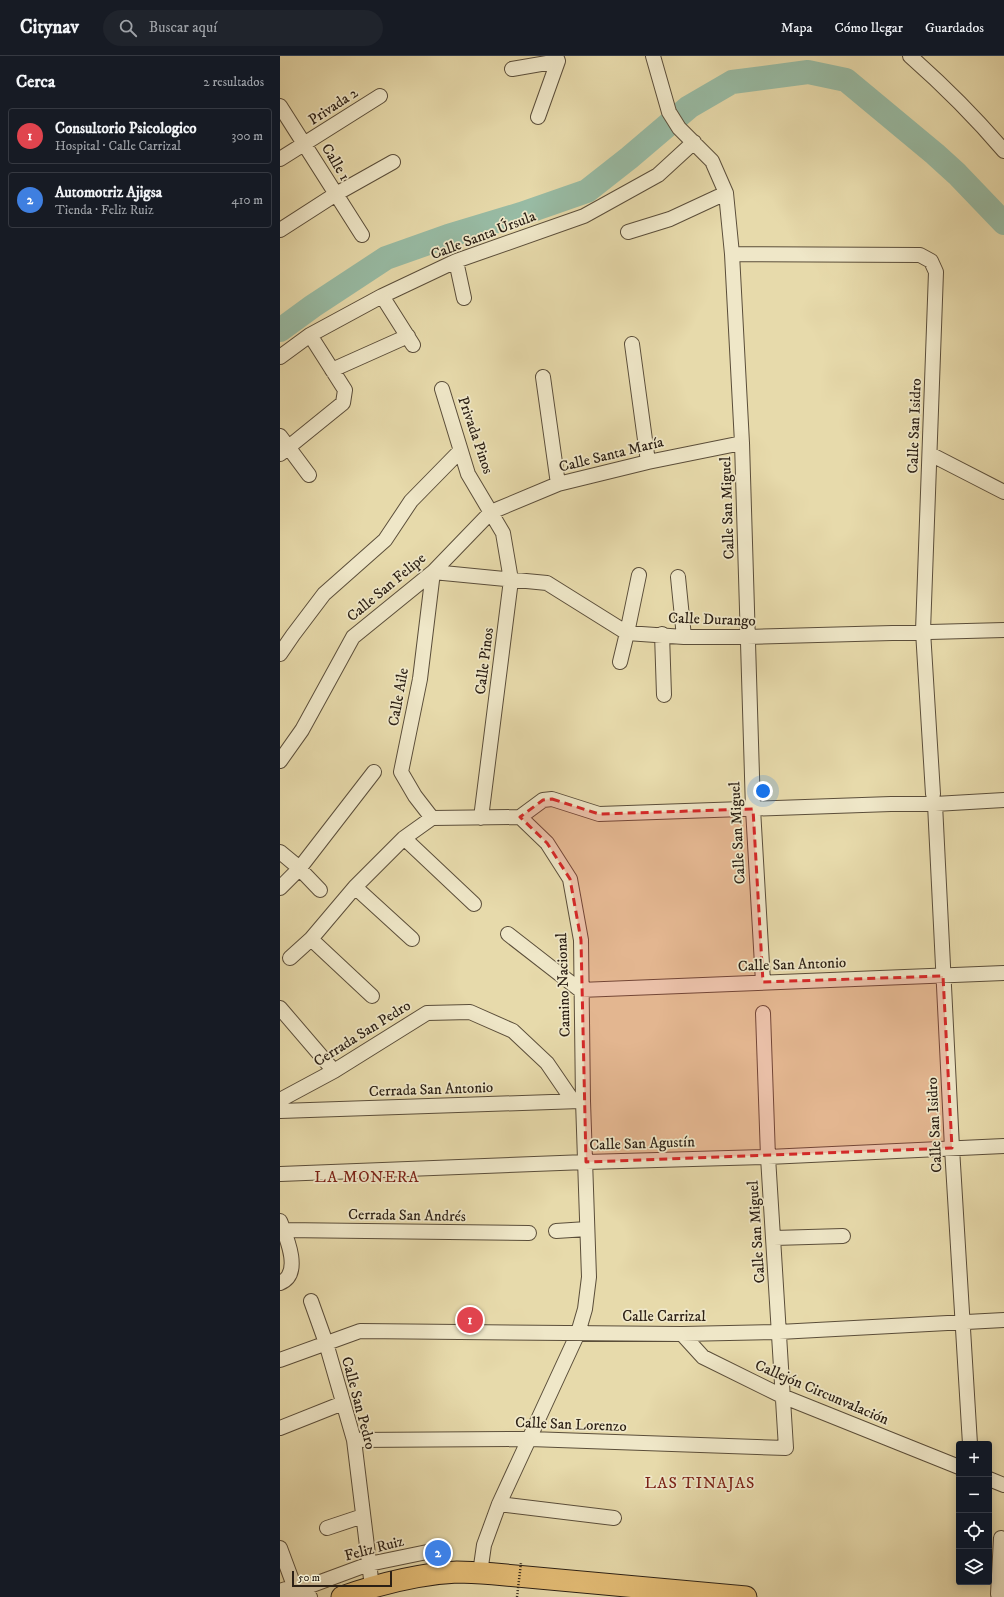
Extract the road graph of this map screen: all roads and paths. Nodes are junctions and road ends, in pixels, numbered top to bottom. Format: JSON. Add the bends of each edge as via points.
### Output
{"nodes":[{"id":1,"x":653,"y":56,"type":"edge"},
{"id":2,"x":910,"y":56,"type":"edge"},
{"id":3,"x":557,"y":59,"type":"edge"},
{"id":4,"x":512,"y":69,"type":"dead end"},
{"id":5,"x":380,"y":96,"type":"dead end"},
{"id":6,"x":280,"y":106,"type":"edge"},
{"id":7,"x":538,"y":117,"type":"dead end"},
{"id":8,"x":694,"y":142,"type":"junction"},
{"id":9,"x":305,"y":144,"type":"junction"},
{"id":10,"x":1004,"y":151,"type":"edge"},
{"id":11,"x":280,"y":159,"type":"edge"},
{"id":12,"x":393,"y":162,"type":"dead end"},
{"id":13,"x":726,"y":193,"type":"junction"},
{"id":14,"x":336,"y":194,"type":"junction"},
{"id":15,"x":280,"y":230,"type":"edge"},
{"id":16,"x":628,"y":232,"type":"dead end"},
{"id":17,"x":362,"y":235,"type":"dead end"},
{"id":18,"x":732,"y":254,"type":"junction"},
{"id":19,"x":456,"y":261,"type":"junction"},
{"id":20,"x":382,"y":296,"type":"junction"},
{"id":21,"x":464,"y":298,"type":"dead end"},
{"id":22,"x":310,"y":335,"type":"junction"},
{"id":23,"x":632,"y":344,"type":"dead end"},
{"id":24,"x":281,"y":354,"type":"edge"},
{"id":25,"x":329,"y":365,"type":"junction"},
{"id":26,"x":543,"y":377,"type":"dead end"},
{"id":27,"x":442,"y":389,"type":"dead end"},
{"id":28,"x":280,"y":436,"type":"edge"},
{"id":29,"x":742,"y":443,"type":"junction"},
{"id":30,"x":284,"y":451,"type":"edge"},
{"id":31,"x":460,"y":451,"type":"junction"},
{"id":32,"x":930,"y":454,"type":"junction"},
{"id":33,"x":648,"y":462,"type":"junction"},
{"id":34,"x":309,"y":475,"type":"dead end"},
{"id":35,"x":558,"y":484,"type":"junction"},
{"id":36,"x":1004,"y":492,"type":"edge"},
{"id":37,"x":491,"y":512,"type":"junction"},
{"id":38,"x":434,"y":572,"type":"junction"},
{"id":39,"x":639,"y":574,"type":"dead end"},
{"id":40,"x":678,"y":577,"type":"dead end"},
{"id":41,"x":511,"y":580,"type":"junction"},
{"id":42,"x":1004,"y":630,"type":"edge"},
{"id":43,"x":923,"y":631,"type":"junction"},
{"id":44,"x":627,"y":633,"type":"junction"},
{"id":45,"x":662,"y":634,"type":"junction"},
{"id":46,"x":684,"y":636,"type":"junction"},
{"id":47,"x":747,"y":637,"type":"junction"},
{"id":48,"x":280,"y":654,"type":"edge"},
{"id":49,"x":620,"y":662,"type":"dead end"},
{"id":50,"x":664,"y":695,"type":"dead end"},
{"id":51,"x":280,"y":761,"type":"edge"},
{"id":52,"x":374,"y":772,"type":"dead end"},
{"id":53,"x":934,"y":799,"type":"junction"},
{"id":54,"x":1004,"y":800,"type":"edge"},
{"id":55,"x":753,"y":809,"type":"junction"},
{"id":56,"x":520,"y":817,"type":"junction"},
{"id":57,"x":432,"y":818,"type":"junction"},
{"id":58,"x":481,"y":818,"type":"junction"},
{"id":59,"x":404,"y":838,"type":"junction"},
{"id":60,"x":280,"y":852,"type":"edge"},
{"id":61,"x":300,"y":869,"type":"junction"},
{"id":62,"x":355,"y":887,"type":"junction"},
{"id":63,"x":280,"y":888,"type":"edge"},
{"id":64,"x":320,"y":890,"type":"dead end"},
{"id":65,"x":474,"y":904,"type":"dead end"},
{"id":66,"x":508,"y":934,"type":"dead end"},
{"id":67,"x":310,"y":939,"type":"junction"},
{"id":68,"x":412,"y":939,"type":"dead end"},
{"id":69,"x":290,"y":958,"type":"dead end"},
{"id":70,"x":1004,"y":974,"type":"edge"},
{"id":71,"x":944,"y":976,"type":"junction"},
{"id":72,"x":763,"y":982,"type":"junction"},
{"id":73,"x":580,"y":990,"type":"junction"},
{"id":74,"x":372,"y":996,"type":"dead end"},
{"id":75,"x":280,"y":1008,"type":"edge"},
{"id":76,"x":763,"y":1013,"type":"dead end"},
{"id":77,"x":334,"y":1071,"type":"junction"},
{"id":78,"x":280,"y":1100,"type":"edge"},
{"id":79,"x":578,"y":1101,"type":"junction"},
{"id":80,"x":280,"y":1111,"type":"edge"},
{"id":81,"x":1004,"y":1146,"type":"edge"},
{"id":82,"x":952,"y":1148,"type":"junction"},
{"id":83,"x":768,"y":1157,"type":"junction"},
{"id":84,"x":586,"y":1162,"type":"junction"},
{"id":85,"x":280,"y":1174,"type":"edge"},
{"id":86,"x":282,"y":1226,"type":"edge"},
{"id":87,"x":587,"y":1229,"type":"junction"},
{"id":88,"x":556,"y":1231,"type":"dead end"},
{"id":89,"x":529,"y":1234,"type":"dead end"},
{"id":90,"x":843,"y":1236,"type":"dead end"},
{"id":91,"x":774,"y":1238,"type":"junction"},
{"id":92,"x":280,"y":1283,"type":"edge"},
{"id":93,"x":311,"y":1301,"type":"dead end"},
{"id":94,"x":1004,"y":1320,"type":"edge"},
{"id":95,"x":963,"y":1322,"type":"junction"},
{"id":96,"x":779,"y":1332,"type":"junction"},
{"id":97,"x":578,"y":1333,"type":"junction"},
{"id":98,"x":682,"y":1334,"type":"junction"},
{"id":99,"x":326,"y":1343,"type":"junction"},
{"id":100,"x":280,"y":1360,"type":"edge"},
{"id":101,"x":782,"y":1396,"type":"junction"},
{"id":102,"x":343,"y":1403,"type":"junction"},
{"id":103,"x":280,"y":1428,"type":"edge"},
{"id":104,"x":530,"y":1439,"type":"junction"},
{"id":105,"x":354,"y":1440,"type":"junction"},
{"id":106,"x":970,"y":1441,"type":"edge"},
{"id":107,"x":786,"y":1448,"type":"joint"},
{"id":108,"x":956,"y":1466,"type":"edge"},
{"id":109,"x":992,"y":1480,"type":"edge"},
{"id":110,"x":1004,"y":1485,"type":"edge"},
{"id":111,"x":499,"y":1504,"type":"junction"},
{"id":112,"x":363,"y":1516,"type":"junction"},
{"id":113,"x":614,"y":1518,"type":"dead end"},
{"id":114,"x":327,"y":1528,"type":"dead end"},
{"id":115,"x":1000,"y":1538,"type":"dead end"},
{"id":116,"x":280,"y":1548,"type":"edge"},
{"id":117,"x":432,"y":1551,"type":"dead end"},
{"id":118,"x":521,"y":1563,"type":"dead end"},
{"id":119,"x":369,"y":1564,"type":"junction"},
{"id":120,"x":480,"y":1573,"type":"junction"},
{"id":121,"x":372,"y":1587,"type":"junction"},
{"id":122,"x":296,"y":1590,"type":"junction"},
{"id":123,"x":280,"y":1591,"type":"edge"},
{"id":124,"x":999,"y":1595,"type":"edge"},
{"id":125,"x":310,"y":1597,"type":"edge"},
{"id":126,"x":342,"y":1597,"type":"edge"},
{"id":127,"x":517,"y":1597,"type":"edge"},
{"id":128,"x":746,"y":1597,"type":"edge"}],
"edges":[{"from":1,"to":8,"type":"street","name":"Calle San Miguel","via":[[668,112],[679,128]]},
{"from":2,"to":10,"type":"street","via":[[985,128]]},
{"from":3,"to":4,"type":"street"},
{"from":3,"to":7,"type":"street"},
{"from":5,"to":9,"type":"street","name":"Privada 2"},
{"from":6,"to":9,"type":"street","name":"Calle 1"},
{"from":8,"to":13,"type":"street","name":"Calle San Miguel","via":[[712,161]]},
{"from":8,"to":19,"type":"street","name":"Calle Santa Úrsula","via":[[658,175],[584,216]]},
{"from":9,"to":11,"type":"street","name":"Privada 2"},
{"from":9,"to":14,"type":"street","name":"Calle 1"},
{"from":12,"to":14,"type":"street"},
{"from":13,"to":16,"type":"street","via":[[670,219]]},
{"from":13,"to":18,"type":"street","name":"Calle San Miguel"},
{"from":14,"to":15,"type":"street"},
{"from":14,"to":17,"type":"street","name":"Calle 1"},
{"from":18,"to":29,"type":"street","name":"Calle San Miguel"},
{"from":18,"to":32,"type":"street","name":"Calle San Isidro","via":[[920,255],[931,261],[936,272]]},
{"from":19,"to":20,"type":"street","name":"Calle Santa Úrsula"},
{"from":19,"to":21,"type":"street"},
{"from":20,"to":22,"type":"street","name":"Calle Santa Úrsula"},
{"from":20,"to":25,"type":"street","via":[[410,340]]},
{"from":22,"to":24,"type":"street","name":"Calle Santa Úrsula"},
{"from":22,"to":25,"type":"street"},
{"from":23,"to":33,"type":"street"},
{"from":25,"to":30,"type":"street","via":[[345,390],[343,403]]},
{"from":26,"to":35,"type":"street"},
{"from":27,"to":31,"type":"street","name":"Privada Pinos"},
{"from":28,"to":30,"type":"street"},
{"from":29,"to":33,"type":"street","name":"Calle Santa María"},
{"from":29,"to":47,"type":"street","name":"Calle San Miguel"},
{"from":30,"to":34,"type":"street"},
{"from":31,"to":37,"type":"street","name":"Privada Pinos","via":[[468,474]]},
{"from":31,"to":48,"type":"street","via":[[411,501],[385,540],[324,594]]},
{"from":32,"to":36,"type":"street"},
{"from":32,"to":43,"type":"street","name":"Calle San Isidro"},
{"from":33,"to":35,"type":"street","name":"Calle Santa María"},
{"from":35,"to":37,"type":"street","name":"Calle Santa María"},
{"from":37,"to":38,"type":"street","name":"Calle San Felipe"},
{"from":37,"to":41,"type":"street","name":"Calle Pinos","via":[[503,533]]},
{"from":38,"to":41,"type":"street"},
{"from":38,"to":51,"type":"street","name":"Calle San Felipe","via":[[353,637],[302,730]]},
{"from":38,"to":57,"type":"street","name":"Calle Aile","via":[[420,679],[401,772]]},
{"from":39,"to":44,"type":"street"},
{"from":40,"to":46,"type":"street"},
{"from":41,"to":44,"type":"street","via":[[547,583]]},
{"from":41,"to":58,"type":"street","name":"Calle Pinos"},
{"from":42,"to":43,"type":"street","name":"Calle Durango"},
{"from":43,"to":47,"type":"street","name":"Calle Durango"},
{"from":43,"to":53,"type":"street","name":"Calle San Isidro"},
{"from":44,"to":45,"type":"street","name":"Calle Durango"},
{"from":44,"to":49,"type":"street"},
{"from":45,"to":46,"type":"street","name":"Calle Durango"},
{"from":45,"to":50,"type":"street"},
{"from":46,"to":47,"type":"street","name":"Calle Durango"},
{"from":47,"to":55,"type":"street","name":"Calle San Miguel"},
{"from":52,"to":61,"type":"street"},
{"from":53,"to":54,"type":"street"},
{"from":53,"to":55,"type":"street","via":[[891,804]]},
{"from":53,"to":71,"type":"street","name":"Calle San Isidro"},
{"from":55,"to":56,"type":"street","via":[[599,814],[552,799],[543,800]]},
{"from":55,"to":72,"type":"street","name":"Calle San Miguel"},
{"from":56,"to":58,"type":"street"},
{"from":56,"to":73,"type":"street","name":"Camino Nacional","via":[[547,843],[570,879],[581,940]]},
{"from":57,"to":58,"type":"street"},
{"from":57,"to":59,"type":"street"},
{"from":59,"to":62,"type":"street"},
{"from":59,"to":65,"type":"street"},
{"from":60,"to":61,"type":"street"},
{"from":61,"to":63,"type":"street"},
{"from":61,"to":64,"type":"street"},
{"from":62,"to":67,"type":"street"},
{"from":62,"to":68,"type":"street"},
{"from":66,"to":73,"type":"street"},
{"from":67,"to":69,"type":"street"},
{"from":67,"to":74,"type":"street"},
{"from":70,"to":71,"type":"street","name":"Calle San Antonio"},
{"from":71,"to":72,"type":"street","name":"Calle San Antonio"},
{"from":71,"to":82,"type":"street","name":"Calle San Isidro"},
{"from":72,"to":73,"type":"street","name":"Calle San Antonio"},
{"from":73,"to":79,"type":"street","name":"Camino Nacional"},
{"from":75,"to":77,"type":"street"},
{"from":76,"to":83,"type":"street","name":"Calle San Miguel"},
{"from":77,"to":78,"type":"street","name":"Cerrada San Pedro"},
{"from":77,"to":79,"type":"street","name":"Cerrada San Pedro","via":[[427,1013],[470,1012],[513,1030],[547,1063]]},
{"from":79,"to":80,"type":"street","name":"Cerrada San Antonio"},
{"from":79,"to":84,"type":"street","name":"Camino Nacional"},
{"from":81,"to":82,"type":"street","name":"Calle San Agustín"},
{"from":82,"to":83,"type":"street","name":"Calle San Agustín"},
{"from":82,"to":95,"type":"street","name":"Calle San Isidro"},
{"from":83,"to":84,"type":"street","name":"Calle San Agustín"},
{"from":83,"to":91,"type":"street","name":"Calle San Miguel"},
{"from":84,"to":85,"type":"street","name":"Calle San Agustín"},
{"from":84,"to":87,"type":"street","name":"Camino Nacional"},
{"from":86,"to":89,"type":"street","name":"Cerrada San Andrés"},
{"from":86,"to":92,"type":"street","via":[[292,1256],[288,1277]]},
{"from":87,"to":88,"type":"street"},
{"from":87,"to":97,"type":"street","name":"Camino Nacional","via":[[589,1277],[585,1309]]},
{"from":90,"to":91,"type":"street"},
{"from":91,"to":96,"type":"street","name":"Calle San Miguel"},
{"from":93,"to":99,"type":"street","name":"Calle San Pedro"},
{"from":94,"to":95,"type":"street","name":"Calle Carrizal"},
{"from":95,"to":96,"type":"street","name":"Calle Carrizal"},
{"from":95,"to":106,"type":"street","name":"Calle San Isidro"},
{"from":96,"to":98,"type":"street","name":"Calle Carrizal"},
{"from":96,"to":101,"type":"street","name":"Calle San Miguel"},
{"from":97,"to":98,"type":"street","name":"Calle Carrizal"},
{"from":97,"to":99,"type":"street","name":"Calle Carrizal","via":[[360,1331]]},
{"from":97,"to":104,"type":"street","name":"Camino Nacional"},
{"from":98,"to":101,"type":"street","name":"Callejón Circunvalación","via":[[703,1357]]},
{"from":99,"to":100,"type":"street","name":"Calle Carrizal"},
{"from":99,"to":102,"type":"street","name":"Calle San Pedro"},
{"from":101,"to":107,"type":"street","name":"Calle San Miguel"},
{"from":101,"to":108,"type":"street","name":"Callejón Circunvalación"},
{"from":102,"to":103,"type":"street"},
{"from":102,"to":105,"type":"street","name":"Calle San Pedro"},
{"from":104,"to":105,"type":"street","name":"Calle San Lorenzo"},
{"from":104,"to":107,"type":"street","name":"Calle San Lorenzo"},
{"from":104,"to":111,"type":"street","name":"Camino Nacional"},
{"from":105,"to":112,"type":"street","name":"Calle San Pedro"},
{"from":109,"to":110,"type":"street"},
{"from":111,"to":113,"type":"street"},
{"from":111,"to":120,"type":"street","name":"Camino Nacional","via":[[484,1545]]},
{"from":112,"to":114,"type":"street"},
{"from":112,"to":119,"type":"street","name":"Calle San Pedro"},
{"from":115,"to":124,"type":"street"},
{"from":116,"to":122,"type":"street"},
{"from":117,"to":119,"type":"street","name":"Feliz Ruiz"},
{"from":118,"to":127,"type":"path","bridge":true},
{"from":119,"to":121,"type":"street","name":"Calle San Pedro"},
{"from":119,"to":122,"type":"street","name":"Feliz Ruiz"},
{"from":120,"to":121,"type":"highway","via":[[457,1572]]},
{"from":120,"to":128,"type":"highway"},
{"from":121,"to":126,"type":"highway"},
{"from":122,"to":123,"type":"street","name":"Feliz Ruiz"},
{"from":122,"to":125,"type":"street"}]}
